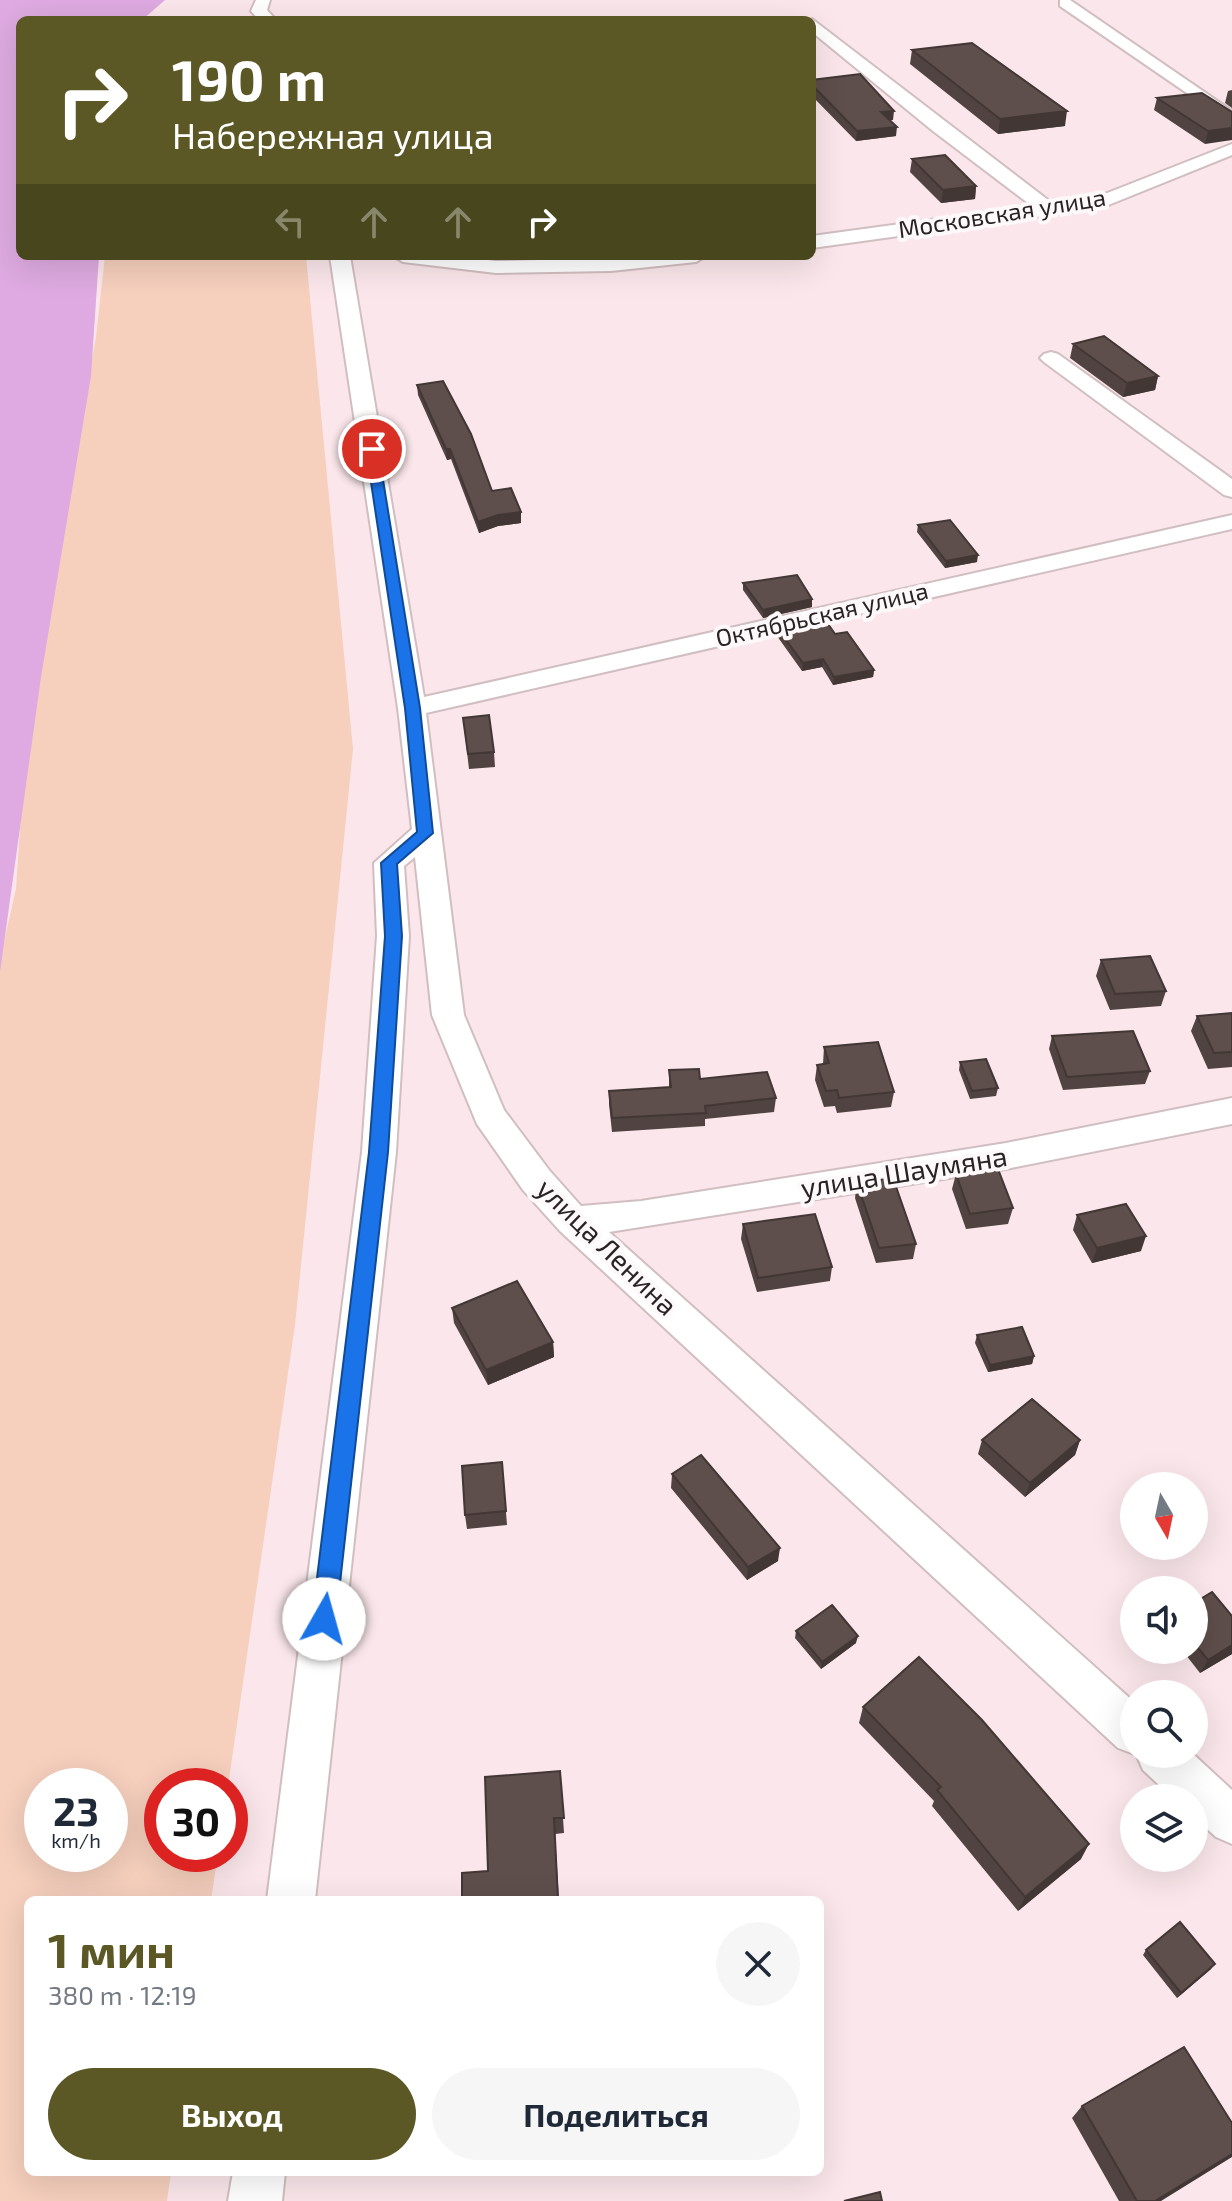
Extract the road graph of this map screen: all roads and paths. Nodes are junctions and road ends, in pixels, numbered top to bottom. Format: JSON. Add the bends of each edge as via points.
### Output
{"nodes":[{"id":1,"x":1065,"y":3,"type":"dead end"},
{"id":2,"x":816,"y":28,"type":"edge"},
{"id":3,"x":1232,"y":119,"type":"edge"},
{"id":4,"x":1232,"y":149,"type":"edge"},
{"id":5,"x":1048,"y":209,"type":"junction"},
{"id":6,"x":816,"y":241,"type":"edge"},
{"id":7,"x":341,"y":260,"type":"edge"},
{"id":8,"x":437,"y":260,"type":"edge"},
{"id":9,"x":658,"y":260,"type":"edge"},
{"id":10,"x":1051,"y":358,"type":"dead end"},
{"id":11,"x":1232,"y":490,"type":"edge"},
{"id":12,"x":1232,"y":522,"type":"edge"},
{"id":13,"x":412,"y":708,"type":"junction"},
{"id":14,"x":425,"y":833,"type":"junction"},
{"id":15,"x":1232,"y":1111,"type":"edge"},
{"id":16,"x":573,"y":1221,"type":"junction"},
{"id":17,"x":1120,"y":1719,"type":"edge"},
{"id":18,"x":1174,"y":1768,"type":"edge"},
{"id":19,"x":1232,"y":1821,"type":"edge"},
{"id":20,"x":291,"y":1896,"type":"edge"},
{"id":21,"x":258,"y":2176,"type":"edge"},
{"id":22,"x":255,"y":2201,"type":"edge"}],
"edges":[{"from":1,"to":3,"type":"street"},
{"from":2,"to":5,"type":"street"},
{"from":4,"to":5,"type":"street","name":"Московская улица","via":[[1101,202]]},
{"from":5,"to":6,"type":"street","name":"Московская улица"},
{"from":7,"to":13,"type":"street","name":"улица Ленина"},
{"from":8,"to":9,"type":"street","via":[[496,267]]},
{"from":10,"to":11,"type":"street"},
{"from":12,"to":13,"type":"street","name":"Октябрьская улица"},
{"from":13,"to":14,"type":"street","name":"улица Ленина"},
{"from":14,"to":16,"type":"street","name":"улица Ленина","via":[[448,1015],[489,1115]]},
{"from":14,"to":20,"type":"street","via":[[389,863],[393,936],[379,1152]]},
{"from":15,"to":16,"type":"street","name":"улица Шаумяна","via":[[1006,1156],[641,1215]]},
{"from":16,"to":17,"type":"street","name":"улица Ленина"},
{"from":18,"to":19,"type":"street"},
{"from":21,"to":22,"type":"street"}]}
